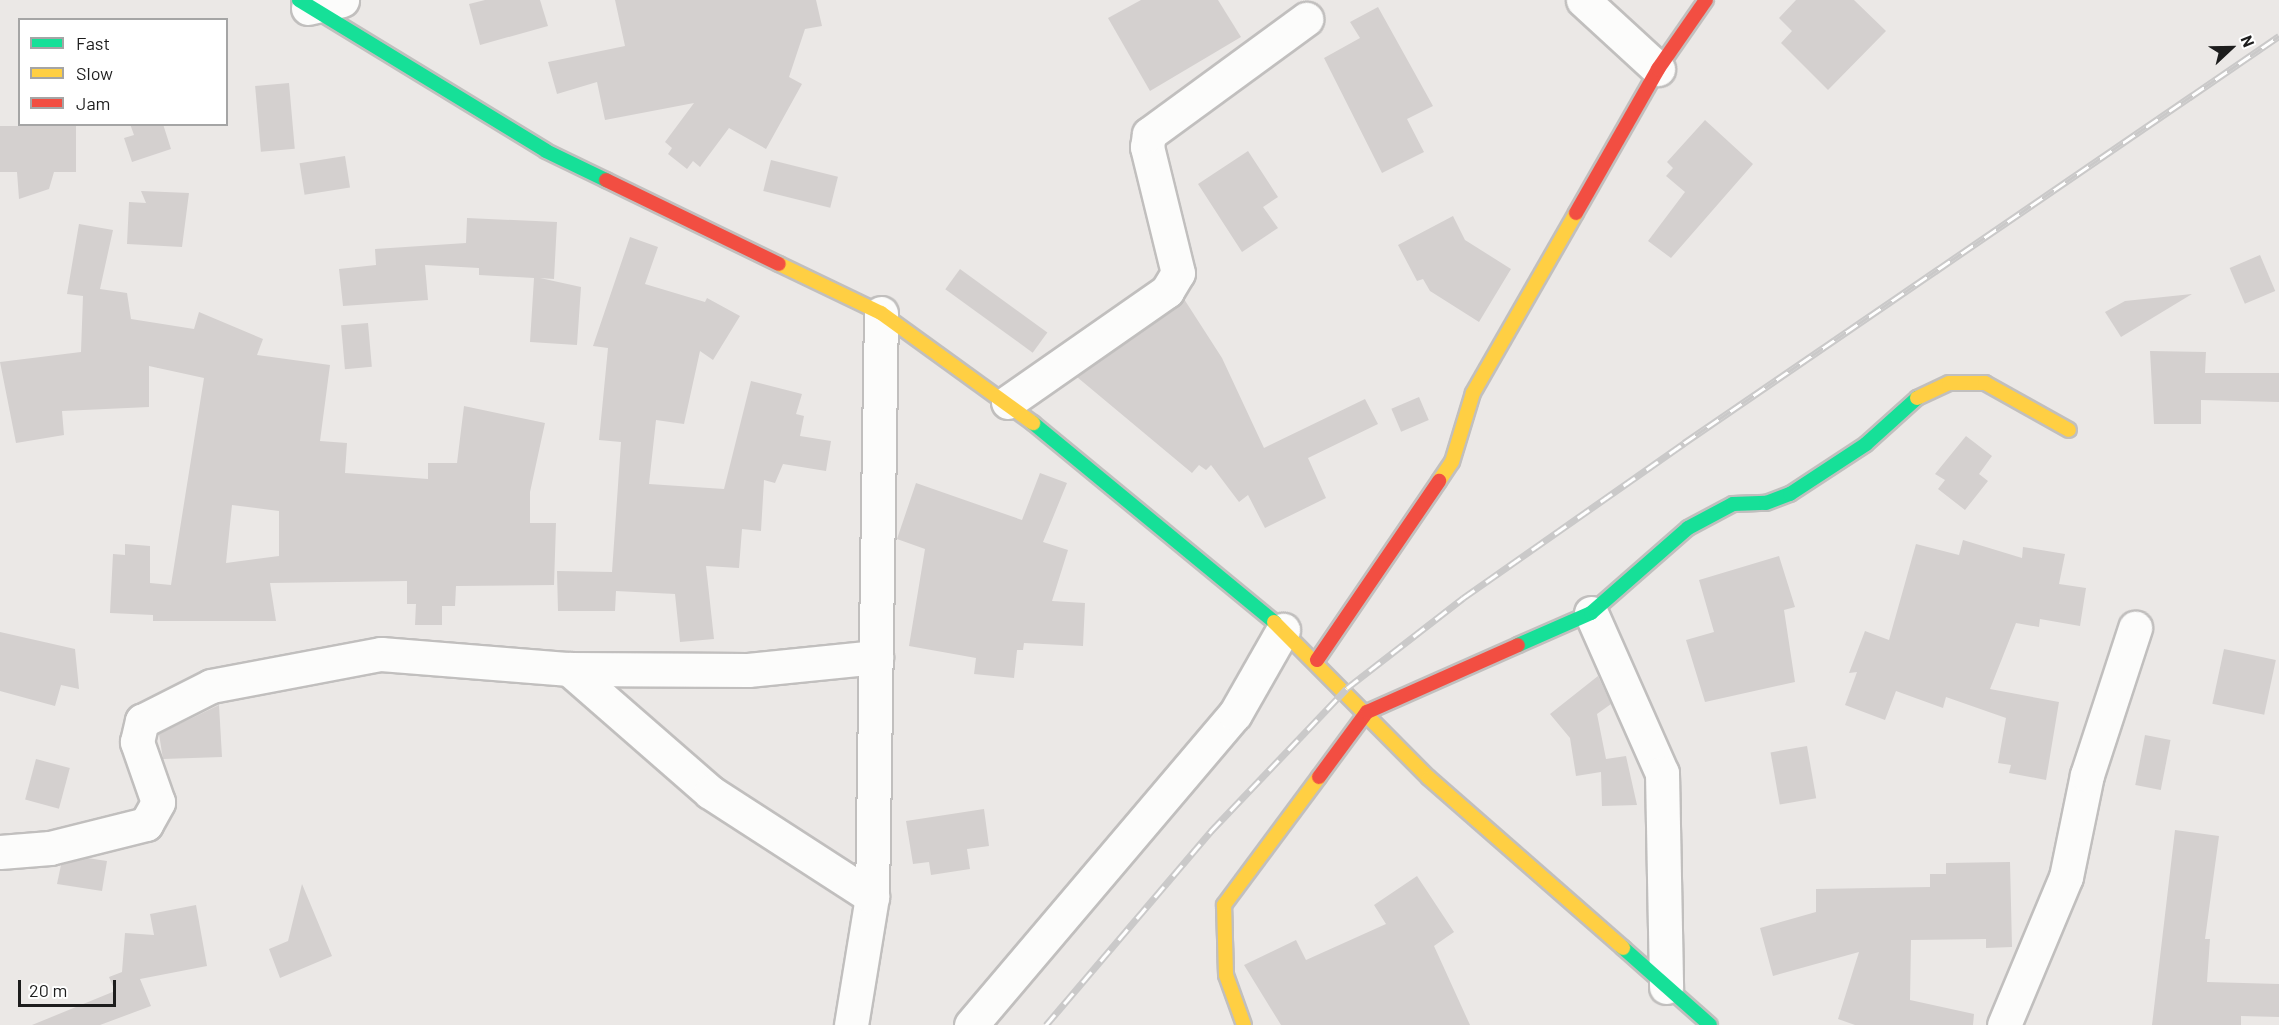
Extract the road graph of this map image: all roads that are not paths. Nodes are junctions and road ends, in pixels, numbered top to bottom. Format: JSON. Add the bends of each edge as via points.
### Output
{"nodes":[{"id":1,"x":342,"y":0,"type":"edge"},
{"id":2,"x":1583,"y":0,"type":"edge"},
{"id":3,"x":1706,"y":0,"type":"edge"},
{"id":4,"x":303,"y":4,"type":"edge"},
{"id":5,"x":1306,"y":19,"type":"dead end"},
{"id":6,"x":1658,"y":69,"type":"junction"},
{"id":7,"x":881,"y":314,"type":"junction"},
{"id":8,"x":1008,"y":402,"type":"junction"},
{"id":9,"x":2069,"y":429,"type":"dead end"},
{"id":10,"x":1592,"y":613,"type":"junction"},
{"id":11,"x":2135,"y":628,"type":"dead end"},
{"id":12,"x":1283,"y":630,"type":"junction"},
{"id":13,"x":876,"y":657,"type":"junction"},
{"id":14,"x":1317,"y":660,"type":"junction"},
{"id":15,"x":569,"y":669,"type":"junction"},
{"id":16,"x":1367,"y":712,"type":"junction"},
{"id":17,"x":0,"y":852,"type":"edge"},
{"id":18,"x":872,"y":897,"type":"junction"},
{"id":19,"x":1666,"y":987,"type":"junction"},
{"id":20,"x":851,"y":1025,"type":"edge"},
{"id":21,"x":971,"y":1025,"type":"edge"},
{"id":22,"x":1244,"y":1025,"type":"edge"},
{"id":23,"x":1710,"y":1025,"type":"edge"},
{"id":24,"x":2004,"y":1025,"type":"edge"}],
"edges":[{"from":1,"to":4,"type":"street"},
{"from":2,"to":6,"type":"street"},
{"from":3,"to":6,"type":"street"},
{"from":4,"to":7,"type":"street","via":[[546,151]]},
{"from":5,"to":8,"type":"street","via":[[1149,134],[1147,147],[1178,273],[1167,291]]},
{"from":6,"to":14,"type":"street","via":[[1473,393],[1452,462]]},
{"from":7,"to":8,"type":"street"},
{"from":7,"to":13,"type":"street"},
{"from":8,"to":12,"type":"street"},
{"from":9,"to":10,"type":"street","via":[[1985,383],[1949,383],[1914,399],[1866,444],[1790,494],[1766,503],[1733,504],[1688,528]]},
{"from":10,"to":16,"type":"street"},
{"from":10,"to":19,"type":"street","via":[[1662,773]]},
{"from":11,"to":24,"type":"street","via":[[2087,775],[2066,877]]},
{"from":12,"to":14,"type":"street"},
{"from":12,"to":21,"type":"street","via":[[1235,714]]},
{"from":13,"to":15,"type":"street","via":[[748,670]]},
{"from":13,"to":18,"type":"street"},
{"from":14,"to":16,"type":"street"},
{"from":15,"to":17,"type":"street","via":[[381,654],[211,686],[142,721],[137,742],[158,801],[147,824],[50,848]]},
{"from":15,"to":18,"type":"street","via":[[710,792]]},
{"from":16,"to":19,"type":"street","via":[[1429,778]]},
{"from":16,"to":22,"type":"street","via":[[1224,905],[1226,975]]},
{"from":18,"to":20,"type":"street"},
{"from":19,"to":23,"type":"street"}]}
